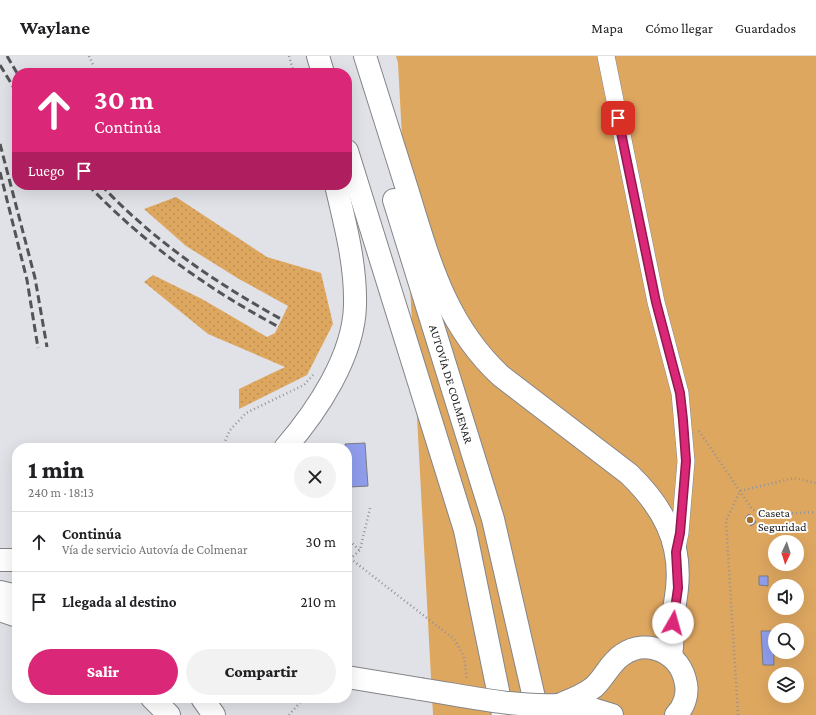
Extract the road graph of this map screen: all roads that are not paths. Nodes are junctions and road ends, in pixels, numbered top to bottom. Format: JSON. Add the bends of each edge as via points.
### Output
{"nodes":[{"id":1,"x":302,"y":56,"type":"edge"},
{"id":2,"x":318,"y":56,"type":"edge"},
{"id":3,"x":350,"y":56,"type":"edge"},
{"id":4,"x":365,"y":56,"type":"edge"},
{"id":5,"x":606,"y":56,"type":"edge"},
{"id":6,"x":306,"y":68,"type":"edge"},
{"id":7,"x":322,"y":68,"type":"edge"},
{"id":8,"x":352,"y":166,"type":"edge"},
{"id":9,"x":337,"y":190,"type":"edge"},
{"id":10,"x":289,"y":443,"type":"edge"},
{"id":11,"x":676,"y":552,"type":"junction"},
{"id":12,"x":0,"y":560,"type":"edge"},
{"id":13,"x":12,"y":560,"type":"edge"},
{"id":14,"x":0,"y":592,"type":"edge"},
{"id":15,"x":12,"y":595,"type":"edge"},
{"id":16,"x":0,"y":604,"type":"edge"},
{"id":17,"x":12,"y":606,"type":"edge"},
{"id":18,"x":0,"y":610,"type":"edge"},
{"id":19,"x":12,"y":614,"type":"edge"},
{"id":20,"x":671,"y":656,"type":"junction"},
{"id":21,"x":352,"y":678,"type":"edge"},
{"id":22,"x":157,"y":703,"type":"edge"},
{"id":23,"x":206,"y":703,"type":"edge"},
{"id":24,"x":558,"y":705,"type":"junction"},
{"id":25,"x":169,"y":715,"type":"edge"},
{"id":26,"x":214,"y":715,"type":"edge"},
{"id":27,"x":503,"y":715,"type":"edge"},
{"id":28,"x":538,"y":715,"type":"edge"},
{"id":29,"x":612,"y":715,"type":"edge"},
{"id":30,"x":676,"y":715,"type":"edge"}],
"edges":[{"from":1,"to":6,"type":"highway"},
{"from":2,"to":7,"type":"highway"},
{"from":3,"to":28,"type":"highway","name":"AUTOVÍA DE COLMENAR","via":[[493,519]]},
{"from":4,"to":11,"type":"highway","via":[[436,279],[459,326],[484,360],[501,376],[629,474],[646,491],[668,525]]},
{"from":5,"to":11,"type":"street","via":[[656,302],[680,393],[686,461]]},
{"from":8,"to":27,"type":"highway","via":[[465,530]]},
{"from":9,"to":10,"type":"highway","via":[[352,262],[355,306],[352,331],[328,388],[315,410]]},
{"from":11,"to":20,"type":"highway","via":[[678,588]]},
{"from":12,"to":13,"type":"highway"},
{"from":14,"to":15,"type":"highway"},
{"from":16,"to":17,"type":"highway"},
{"from":18,"to":19,"type":"highway"},
{"from":20,"to":24,"type":"highway","via":[[659,649],[632,649],[620,655],[595,686],[582,696]]},
{"from":20,"to":30,"type":"highway","via":[[680,665],[687,688],[685,701]]},
{"from":21,"to":24,"type":"highway","bridge":true,"via":[[510,704]]},
{"from":22,"to":25,"type":"highway"},
{"from":23,"to":26,"type":"highway"},
{"from":24,"to":29,"type":"highway","via":[[589,708]]}]}
